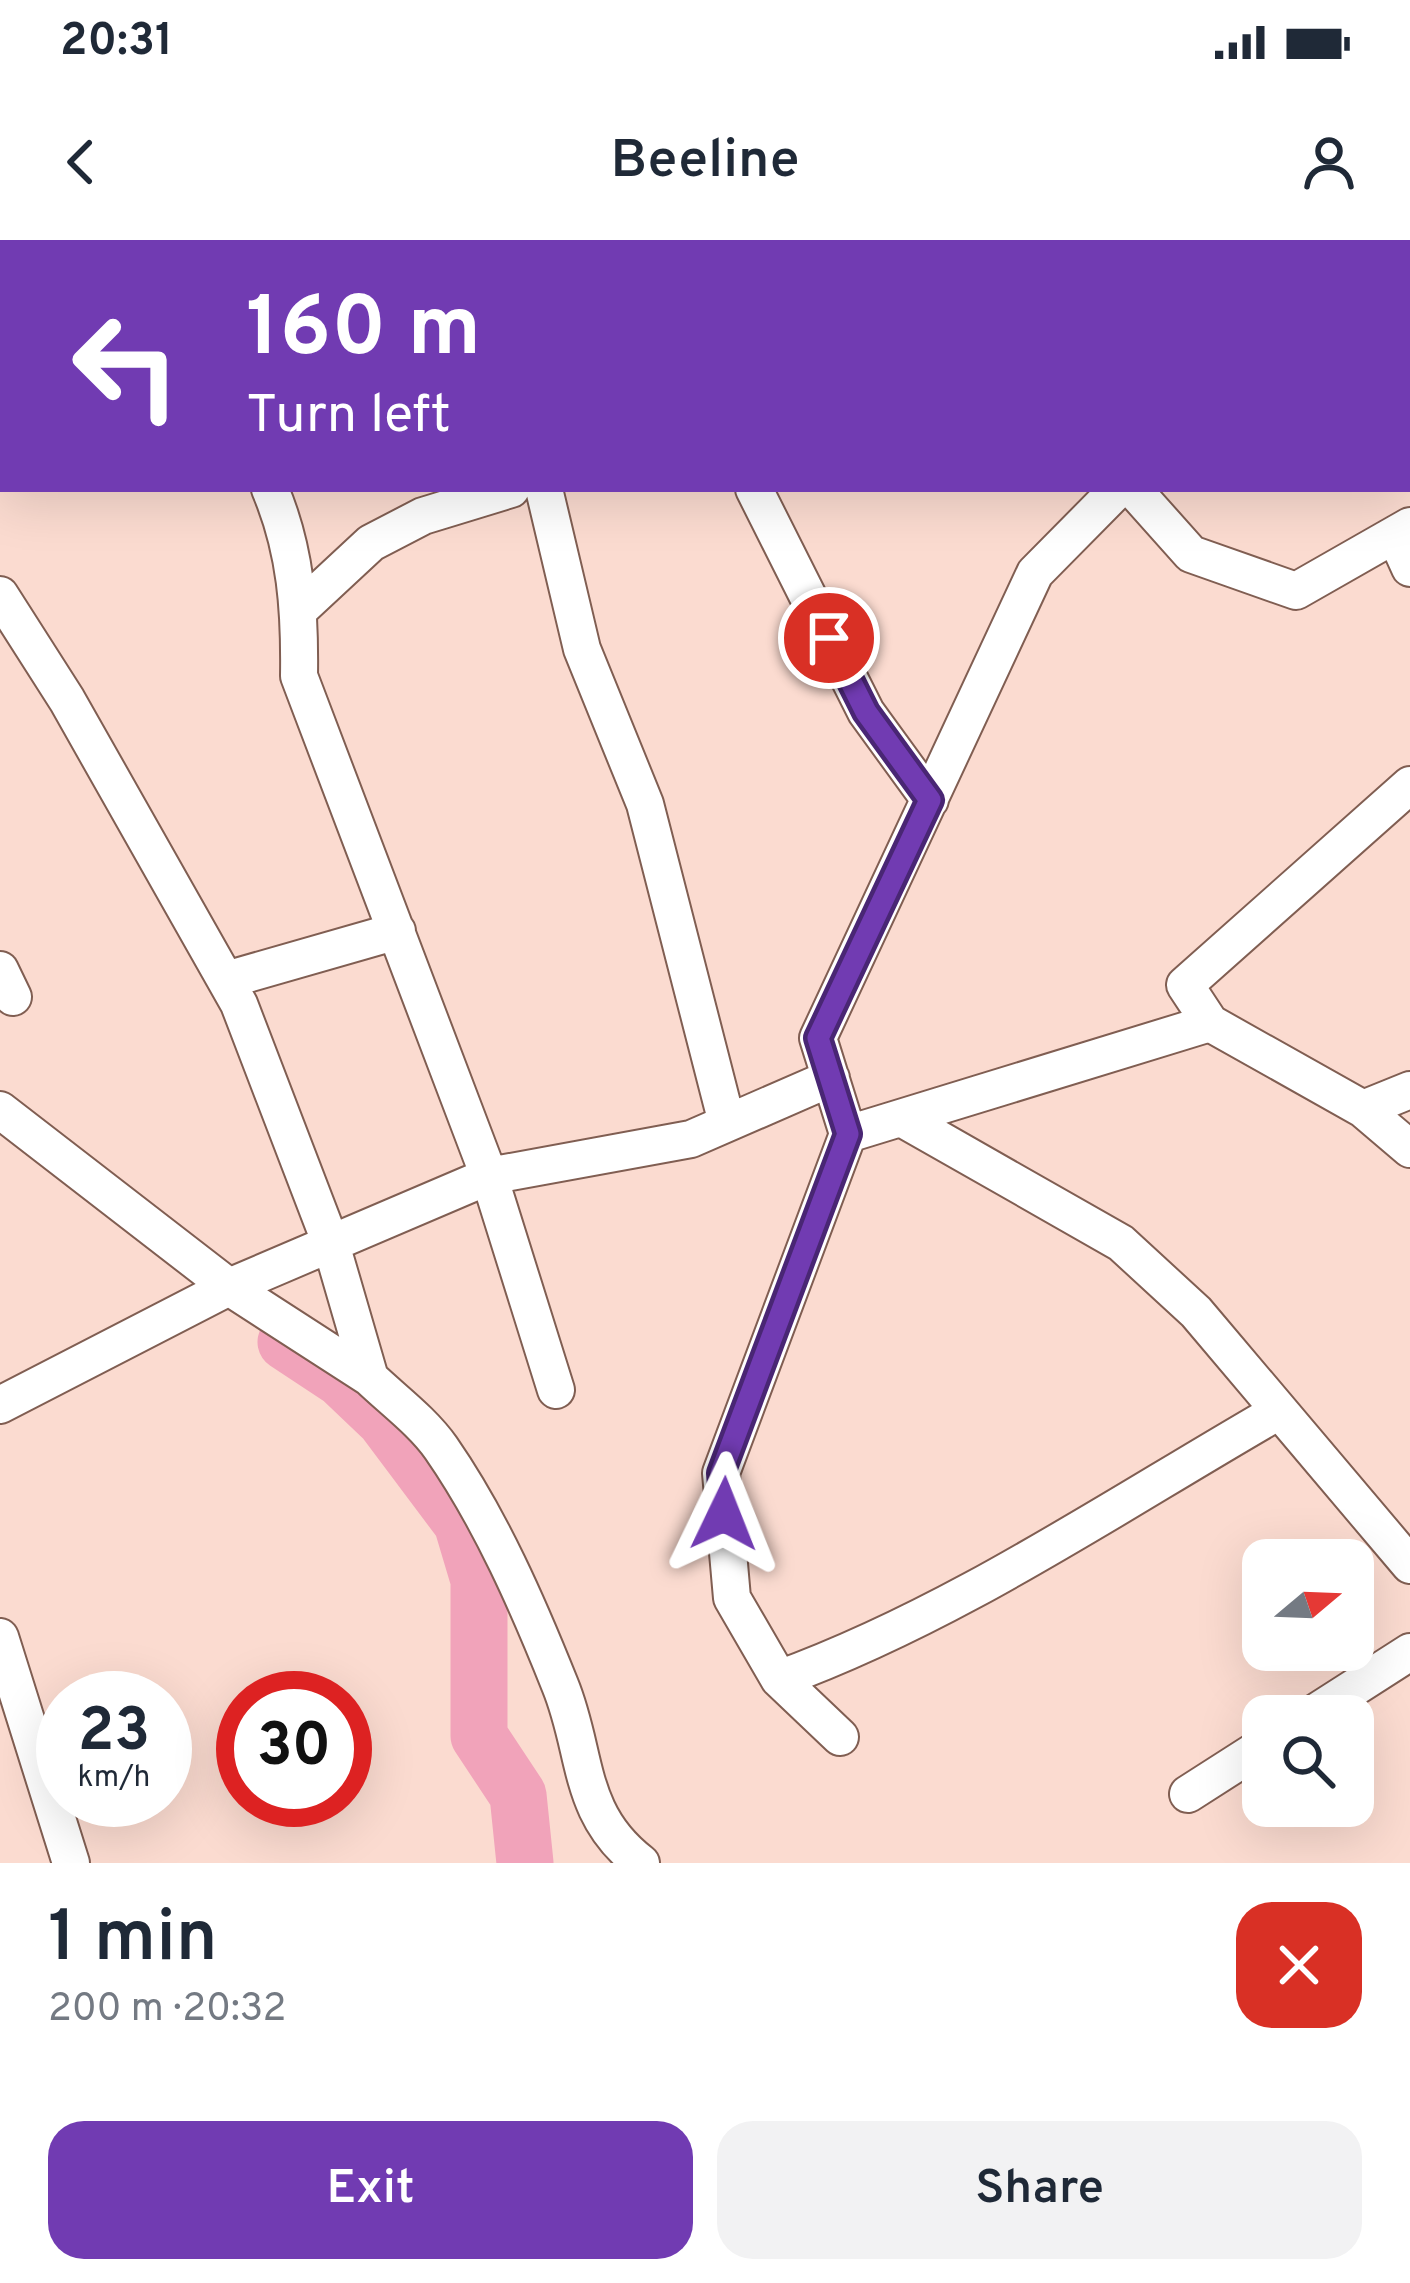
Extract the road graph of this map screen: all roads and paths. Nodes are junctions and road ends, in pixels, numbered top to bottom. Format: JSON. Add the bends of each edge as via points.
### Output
{"nodes":[{"id":1,"x":270,"y":492,"type":"edge"},
{"id":2,"x":491,"y":492,"type":"edge"},
{"id":3,"x":545,"y":492,"type":"edge"},
{"id":4,"x":756,"y":492,"type":"edge"},
{"id":5,"x":1115,"y":492,"type":"edge"},
{"id":6,"x":1136,"y":492,"type":"edge"},
{"id":7,"x":417,"y":503,"type":"edge"},
{"id":8,"x":1402,"y":530,"type":"edge"},
{"id":9,"x":1410,"y":568,"type":"edge"},
{"id":10,"x":0,"y":595,"type":"edge"},
{"id":11,"x":300,"y":609,"type":"junction"},
{"id":12,"x":1410,"y":785,"type":"edge"},
{"id":13,"x":930,"y":800,"type":"junction"},
{"id":14,"x":397,"y":931,"type":"junction"},
{"id":15,"x":226,"y":980,"type":"junction"},
{"id":16,"x":1210,"y":1023,"type":"junction"},
{"id":17,"x":831,"y":1078,"type":"junction"},
{"id":18,"x":1410,"y":1090,"type":"edge"},
{"id":19,"x":1363,"y":1109,"type":"junction"},
{"id":20,"x":0,"y":1110,"type":"edge"},
{"id":21,"x":905,"y":1120,"type":"junction"},
{"id":22,"x":727,"y":1123,"type":"junction"},
{"id":23,"x":848,"y":1134,"type":"junction"},
{"id":24,"x":1410,"y":1149,"type":"edge"},
{"id":25,"x":489,"y":1176,"type":"junction"},
{"id":26,"x":332,"y":1244,"type":"junction"},
{"id":27,"x":229,"y":1287,"type":"junction"},
{"id":28,"x":370,"y":1378,"type":"junction"},
{"id":29,"x":556,"y":1390,"type":"dead end"},
{"id":30,"x":0,"y":1405,"type":"edge"},
{"id":31,"x":1279,"y":1411,"type":"junction"},
{"id":32,"x":1410,"y":1565,"type":"edge"},
{"id":33,"x":0,"y":1637,"type":"edge"},
{"id":34,"x":1410,"y":1652,"type":"edge"},
{"id":35,"x":779,"y":1679,"type":"junction"},
{"id":36,"x":1343,"y":1695,"type":"edge"},
{"id":37,"x":840,"y":1737,"type":"dead end"},
{"id":38,"x":16,"y":1757,"type":"edge"},
{"id":39,"x":1242,"y":1759,"type":"edge"},
{"id":40,"x":1188,"y":1794,"type":"dead end"},
{"id":41,"x":71,"y":1863,"type":"edge"},
{"id":42,"x":641,"y":1863,"type":"edge"}],
"edges":[{"from":1,"to":11,"type":"street","via":[[288,531]]},
{"from":2,"to":7,"type":"street"},
{"from":3,"to":22,"type":"street","via":[[582,649],[645,804]]},
{"from":4,"to":13,"type":"street","via":[[866,712]]},
{"from":5,"to":13,"type":"street","via":[[1035,573]]},
{"from":6,"to":8,"type":"street","via":[[1191,554],[1296,591]]},
{"from":7,"to":11,"type":"street"},
{"from":8,"to":9,"type":"street"},
{"from":10,"to":15,"type":"street"},
{"from":11,"to":14,"type":"street","via":[[299,676]]},
{"from":12,"to":16,"type":"street","via":[[1185,985]]},
{"from":13,"to":17,"type":"street","via":[[818,1038]]},
{"from":14,"to":15,"type":"street"},
{"from":14,"to":25,"type":"street"},
{"from":15,"to":26,"type":"street"},
{"from":16,"to":19,"type":"street"},
{"from":16,"to":21,"type":"street"},
{"from":17,"to":22,"type":"street"},
{"from":17,"to":23,"type":"street"},
{"from":18,"to":19,"type":"street"},
{"from":19,"to":24,"type":"street"},
{"from":20,"to":27,"type":"street"},
{"from":21,"to":23,"type":"street"},
{"from":21,"to":31,"type":"street","via":[[1121,1244],[1196,1312]]},
{"from":22,"to":25,"type":"street","via":[[691,1139]]},
{"from":23,"to":35,"type":"street","via":[[721,1473],[732,1598]]},
{"from":25,"to":26,"type":"street"},
{"from":25,"to":29,"type":"street"},
{"from":26,"to":27,"type":"street"},
{"from":26,"to":28,"type":"street"},
{"from":27,"to":28,"type":"street"},
{"from":27,"to":30,"type":"street"},
{"from":28,"to":42,"type":"street","via":[[440,1445],[500,1551],[563,1691],[586,1788],[613,1842]]},
{"from":31,"to":32,"type":"street"},
{"from":31,"to":35,"type":"street","via":[[909,1622]]},
{"from":33,"to":38,"type":"street"},
{"from":34,"to":36,"type":"street"},
{"from":35,"to":37,"type":"street"},
{"from":38,"to":41,"type":"street"},
{"from":39,"to":40,"type":"street"}]}
